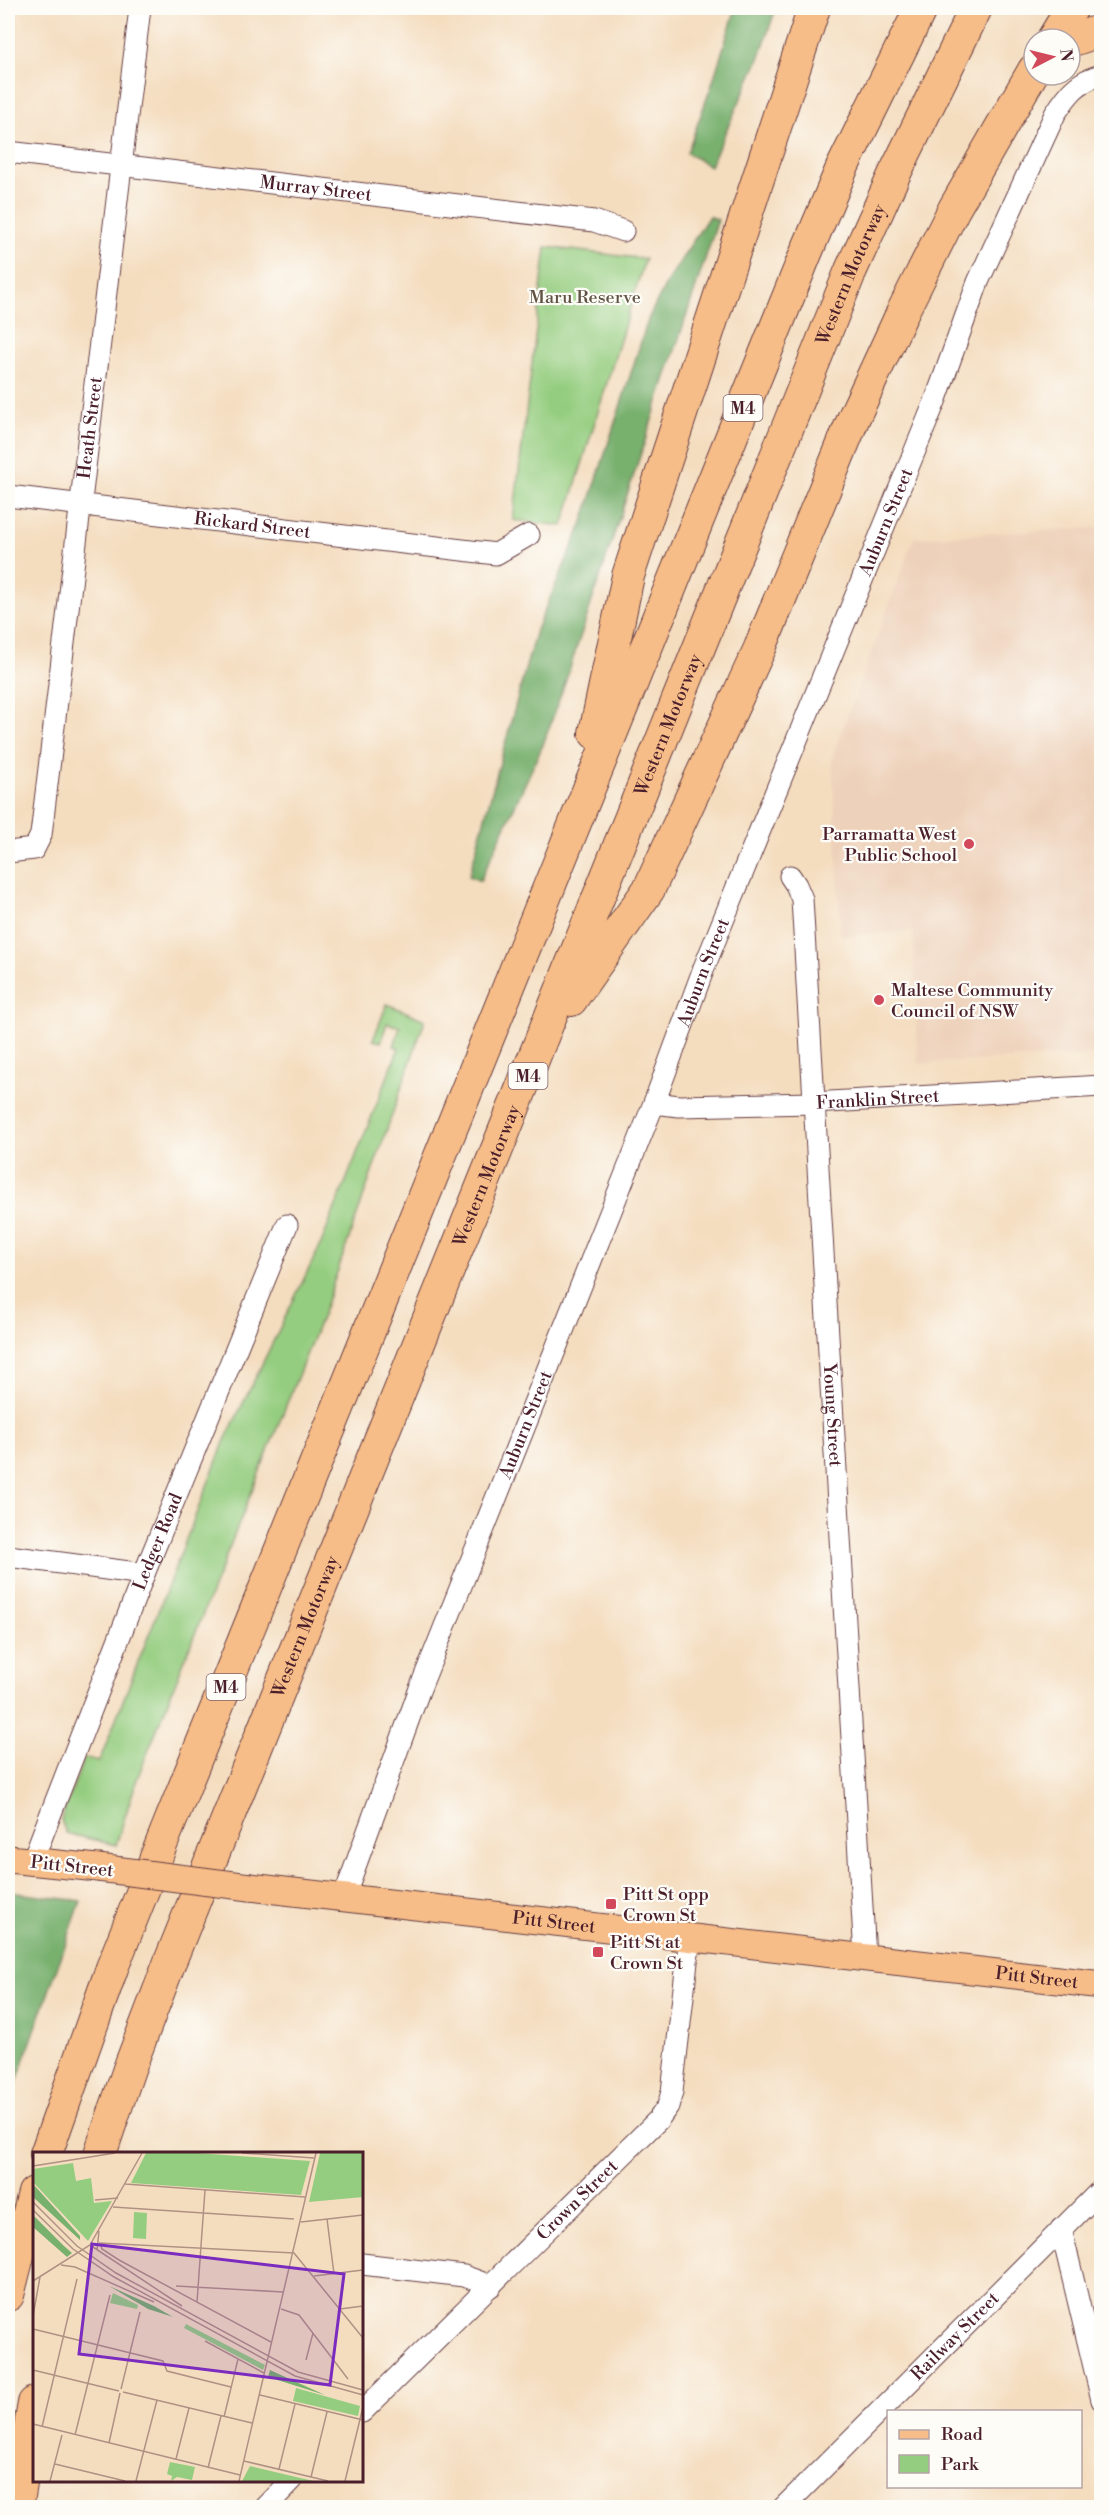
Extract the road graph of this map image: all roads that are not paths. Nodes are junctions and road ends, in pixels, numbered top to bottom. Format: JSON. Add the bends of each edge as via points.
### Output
{"nodes":[{"id":1,"x":140,"y":8,"type":"edge"},
{"id":2,"x":814,"y":8,"type":"edge"},
{"id":3,"x":921,"y":8,"type":"edge"},
{"id":4,"x":976,"y":8,"type":"edge"},
{"id":5,"x":1072,"y":8,"type":"edge"},
{"id":6,"x":1060,"y":27,"type":"edge"},
{"id":7,"x":1101,"y":30,"type":"edge"},
{"id":8,"x":1082,"y":37,"type":"edge"},
{"id":9,"x":1101,"y":75,"type":"edge"},
{"id":10,"x":1024,"y":87,"type":"edge"},
{"id":11,"x":1030,"y":87,"type":"edge"},
{"id":12,"x":1005,"y":118,"type":"junction"},
{"id":13,"x":8,"y":152,"type":"edge"},
{"id":14,"x":122,"y":165,"type":"junction"},
{"id":15,"x":623,"y":231,"type":"dead end"},
{"id":16,"x":8,"y":496,"type":"edge"},
{"id":17,"x":82,"y":505,"type":"junction"},
{"id":18,"x":529,"y":535,"type":"dead end"},
{"id":19,"x":579,"y":813,"type":"junction"},
{"id":20,"x":8,"y":852,"type":"edge"},
{"id":21,"x":790,"y":876,"type":"dead end"},
{"id":22,"x":540,"y":1045,"type":"junction"},
{"id":23,"x":1101,"y":1086,"type":"edge"},
{"id":24,"x":654,"y":1103,"type":"junction"},
{"id":25,"x":813,"y":1103,"type":"junction"},
{"id":26,"x":287,"y":1225,"type":"dead end"},
{"id":27,"x":8,"y":1556,"type":"edge"},
{"id":28,"x":144,"y":1574,"type":"junction"},
{"id":29,"x":20,"y":1860,"type":"edge"},
{"id":30,"x":344,"y":1897,"type":"junction"},
{"id":31,"x":690,"y":1936,"type":"junction"},
{"id":32,"x":865,"y":1957,"type":"junction"},
{"id":33,"x":1101,"y":1985,"type":"edge"},
{"id":34,"x":47,"y":2152,"type":"edge"},
{"id":35,"x":101,"y":2152,"type":"edge"},
{"id":36,"x":1101,"y":2189,"type":"edge"},
{"id":37,"x":33,"y":2197,"type":"edge"},
{"id":38,"x":1061,"y":2229,"type":"junction"},
{"id":39,"x":363,"y":2264,"type":"edge"},
{"id":40,"x":491,"y":2286,"type":"junction"},
{"id":41,"x":8,"y":2295,"type":"edge"},
{"id":42,"x":1101,"y":2400,"type":"edge"},
{"id":43,"x":33,"y":2409,"type":"edge"},
{"id":44,"x":363,"y":2411,"type":"edge"},
{"id":45,"x":291,"y":2482,"type":"edge"},
{"id":46,"x":17,"y":2508,"type":"edge"},
{"id":47,"x":265,"y":2508,"type":"edge"},
{"id":48,"x":783,"y":2508,"type":"edge"}],
"edges":[{"from":1,"to":14,"type":"street","name":"Heath Street"},
{"from":2,"to":19,"type":"highway","number":"M4","via":[[628,576]]},
{"from":3,"to":19,"type":"highway","number":"M4","via":[[842,168]]},
{"from":4,"to":22,"type":"highway","name":"Western Motorway","number":"M4","via":[[852,270]]},
{"from":5,"to":6,"type":"highway"},
{"from":7,"to":8,"type":"highway"},
{"from":9,"to":24,"type":"street","name":"Auburn Street","via":[[1082,81],[1055,114],[978,282],[936,399],[705,965]]},
{"from":10,"to":12,"type":"highway"},
{"from":11,"to":12,"type":"highway"},
{"from":12,"to":22,"type":"highway","via":[[954,209],[854,417],[760,648],[649,889]]},
{"from":13,"to":14,"type":"street","name":"Murray Street"},
{"from":14,"to":15,"type":"street","name":"Murray Street","via":[[594,220]]},
{"from":14,"to":17,"type":"street","name":"Heath Street"},
{"from":16,"to":17,"type":"street","name":"Rickard Street"},
{"from":17,"to":18,"type":"street","name":"Rickard Street","via":[[496,554]]},
{"from":17,"to":20,"type":"street","name":"Heath Street","via":[[41,835],[34,849]]},
{"from":19,"to":34,"type":"highway","number":"M4","via":[[134,1915]]},
{"from":21,"to":25,"type":"street","name":"Young Street","via":[[801,899]]},
{"from":22,"to":35,"type":"highway","name":"Western Motorway","number":"M4","via":[[171,1959]]},
{"from":23,"to":25,"type":"street","name":"Franklin Street"},
{"from":24,"to":25,"type":"street","name":"Franklin Street"},
{"from":24,"to":30,"type":"street","name":"Auburn Street","via":[[431,1659]]},
{"from":25,"to":32,"type":"street","name":"Young Street"},
{"from":26,"to":28,"type":"street","name":"Ledger Road"},
{"from":27,"to":28,"type":"street"},
{"from":28,"to":29,"type":"street","name":"Ledger Road"},
{"from":29,"to":30,"type":"main road","name":"Pitt Street","bridge":true},
{"from":30,"to":31,"type":"main road","name":"Pitt Street"},
{"from":31,"to":32,"type":"main road","name":"Pitt Street"},
{"from":31,"to":40,"type":"street","name":"Crown Street","via":[[668,2106]]},
{"from":32,"to":33,"type":"main road","name":"Pitt Street"},
{"from":36,"to":38,"type":"street","name":"Railway Street"},
{"from":37,"to":41,"type":"highway"},
{"from":38,"to":42,"type":"street"},
{"from":38,"to":48,"type":"street","name":"Railway Street"},
{"from":39,"to":40,"type":"street","via":[[464,2276]]},
{"from":40,"to":44,"type":"street","name":"Crown Street"},
{"from":43,"to":46,"type":"highway"},
{"from":45,"to":47,"type":"street"}]}
